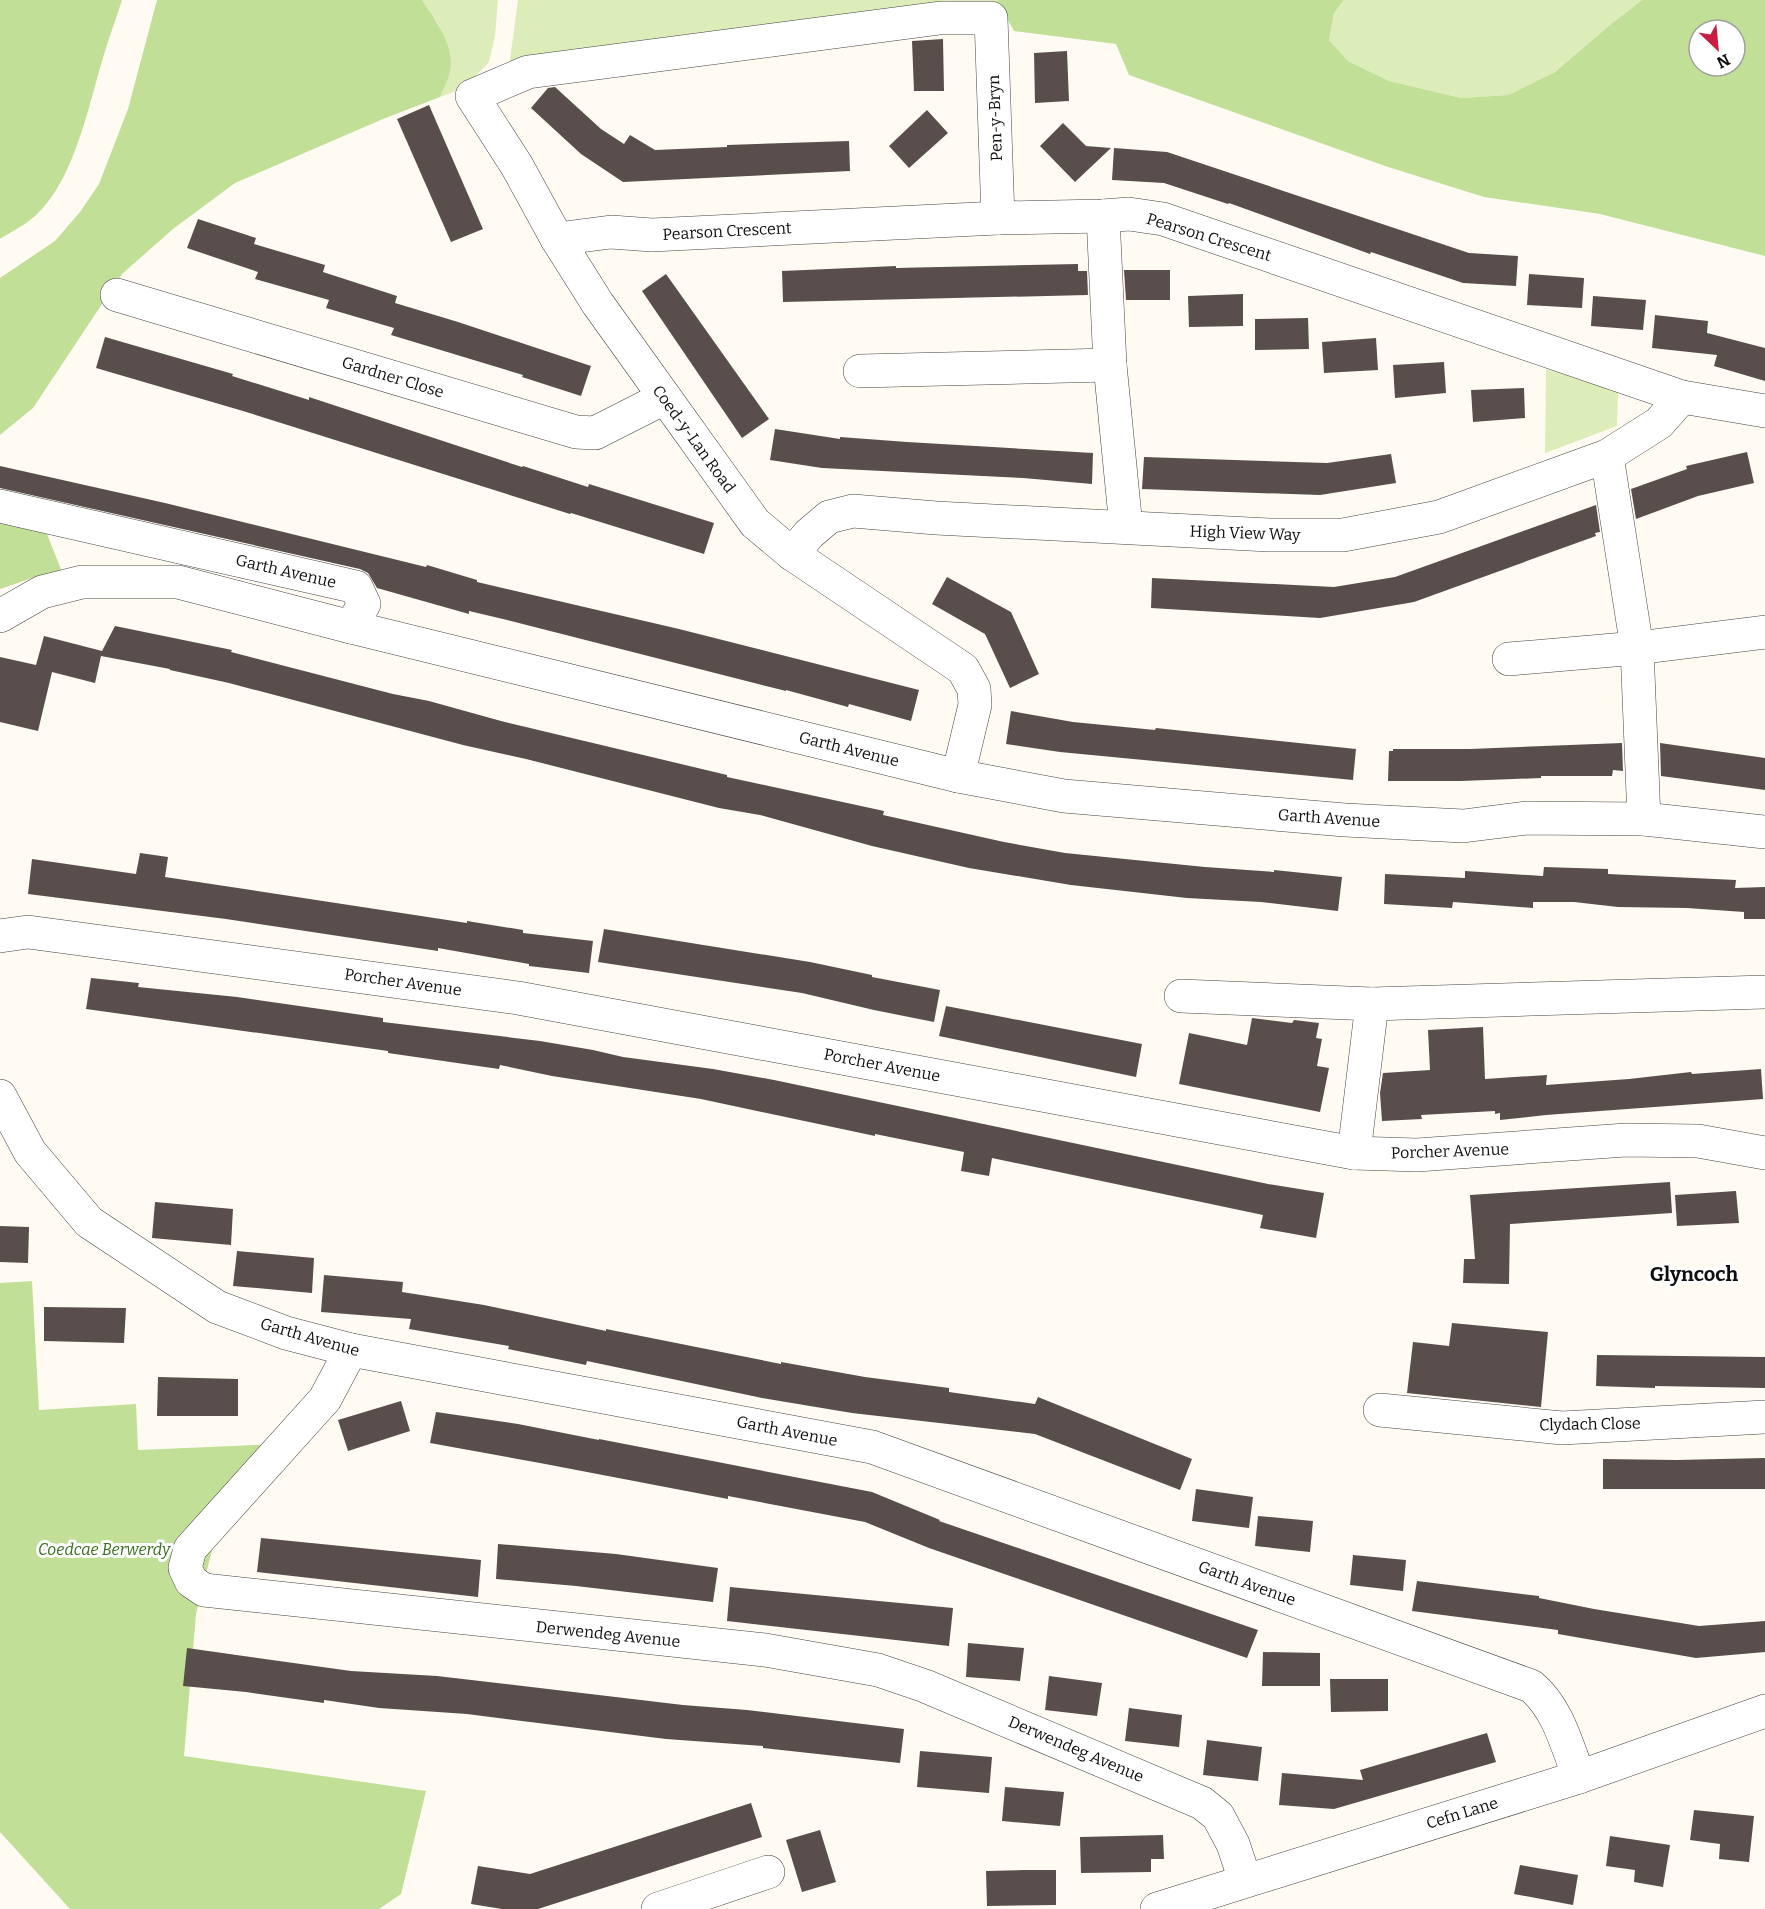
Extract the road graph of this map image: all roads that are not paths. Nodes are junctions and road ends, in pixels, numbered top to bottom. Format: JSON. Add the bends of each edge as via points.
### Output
{"nodes":[{"id":1,"x":528,"y":72,"type":"joint"},
{"id":2,"x":1103,"y":216,"type":"junction"},
{"id":3,"x":998,"y":218,"type":"junction"},
{"id":4,"x":557,"y":239,"type":"junction"},
{"id":5,"x":117,"y":294,"type":"dead end"},
{"id":6,"x":1110,"y":365,"type":"junction"},
{"id":7,"x":860,"y":371,"type":"dead end"},
{"id":8,"x":1682,"y":397,"type":"junction"},
{"id":9,"x":664,"y":398,"type":"junction"},
{"id":10,"x":1765,"y":411,"type":"edge"},
{"id":11,"x":1607,"y":456,"type":"junction"},
{"id":12,"x":0,"y":506,"type":"edge"},
{"id":13,"x":1126,"y":527,"type":"junction"},
{"id":14,"x":792,"y":554,"type":"junction"},
{"id":15,"x":0,"y":616,"type":"edge"},
{"id":16,"x":351,"y":627,"type":"junction"},
{"id":17,"x":1765,"y":632,"type":"edge"},
{"id":18,"x":1637,"y":648,"type":"junction"},
{"id":19,"x":1509,"y":659,"type":"dead end"},
{"id":20,"x":958,"y":776,"type":"junction"},
{"id":21,"x":1644,"y":819,"type":"junction"},
{"id":22,"x":1765,"y":832,"type":"edge"},
{"id":23,"x":0,"y":936,"type":"edge"},
{"id":24,"x":1765,"y":992,"type":"edge"},
{"id":25,"x":1181,"y":996,"type":"dead end"},
{"id":26,"x":1372,"y":1004,"type":"junction"},
{"id":27,"x":0,"y":1096,"type":"edge"},
{"id":28,"x":1353,"y":1153,"type":"junction"},
{"id":29,"x":1765,"y":1153,"type":"edge"},
{"id":30,"x":351,"y":1350,"type":"junction"},
{"id":31,"x":1380,"y":1410,"type":"dead end"},
{"id":32,"x":1765,"y":1418,"type":"edge"},
{"id":33,"x":1765,"y":1710,"type":"edge"},
{"id":34,"x":1579,"y":1777,"type":"junction"},
{"id":35,"x":768,"y":1872,"type":"dead end"},
{"id":36,"x":1245,"y":1880,"type":"junction"},
{"id":37,"x":658,"y":1909,"type":"edge"},
{"id":38,"x":1157,"y":1909,"type":"edge"}],
"edges":[{"from":1,"to":3,"type":"street","name":"Pen-y-Bryn","via":[[940,18],[991,18]]},
{"from":1,"to":4,"type":"street","name":"Coed-y-Lan Road","via":[[472,96]]},
{"from":2,"to":3,"type":"street","name":"Pearson Crescent"},
{"from":2,"to":6,"type":"street"},
{"from":2,"to":8,"type":"street","name":"Pearson Crescent","via":[[1129,214],[1162,219]]},
{"from":3,"to":4,"type":"street","name":"Pearson Crescent","via":[[652,235],[611,232]]},
{"from":4,"to":9,"type":"street","name":"Coed-y-Lan Road"},
{"from":5,"to":9,"type":"street","name":"Gardner Close","via":[[576,432],[595,433]]},
{"from":6,"to":7,"type":"street"},
{"from":6,"to":13,"type":"street"},
{"from":8,"to":10,"type":"street","name":"Pearson Crescent"},
{"from":8,"to":11,"type":"street","name":"High View Way","via":[[1659,423]]},
{"from":9,"to":14,"type":"street","name":"Coed-y-Lan Road","via":[[755,523]]},
{"from":11,"to":13,"type":"street","name":"High View Way","via":[[1439,517],[1343,535]]},
{"from":11,"to":18,"type":"street"},
{"from":12,"to":16,"type":"street","name":"Garth Avenue","via":[[356,586],[364,604]]},
{"from":13,"to":14,"type":"street","name":"High View Way","via":[[853,511],[829,517]]},
{"from":14,"to":20,"type":"street","name":"Coed-y-Lan Road","via":[[963,669],[974,689],[975,705]]},
{"from":15,"to":16,"type":"street","via":[[42,592],[82,582],[178,582]]},
{"from":16,"to":20,"type":"street","name":"Garth Avenue"},
{"from":17,"to":18,"type":"street"},
{"from":18,"to":19,"type":"street"},
{"from":18,"to":21,"type":"street"},
{"from":20,"to":21,"type":"street","name":"Garth Avenue","via":[[1064,796],[1345,820],[1463,826],[1526,818]]},
{"from":21,"to":22,"type":"street","name":"Garth Avenue"},
{"from":23,"to":28,"type":"street","name":"Porcher Avenue","via":[[28,932],[518,998]]},
{"from":24,"to":26,"type":"street"},
{"from":25,"to":26,"type":"street"},
{"from":26,"to":28,"type":"street"},
{"from":27,"to":30,"type":"street","name":"Garth Avenue","via":[[30,1152],[89,1222],[217,1307],[286,1333]]},
{"from":28,"to":29,"type":"street","name":"Porcher Avenue","via":[[1417,1155],[1626,1140],[1698,1141]]},
{"from":30,"to":34,"type":"street","name":"Garth Avenue","via":[[872,1447],[1531,1686],[1544,1697],[1557,1719]]},
{"from":30,"to":36,"type":"street","name":"Derwendeg Avenue","via":[[325,1399],[190,1549],[185,1568],[191,1581],[204,1590],[765,1650],[878,1670],[1202,1803],[1218,1816]]},
{"from":31,"to":32,"type":"street","name":"Clydach Close","via":[[1562,1428]]},
{"from":33,"to":34,"type":"street","name":"Cefn Lane"},
{"from":34,"to":36,"type":"street","name":"Cefn Lane"},
{"from":35,"to":37,"type":"street"},
{"from":36,"to":38,"type":"street","name":"Cefn Lane"}]}
